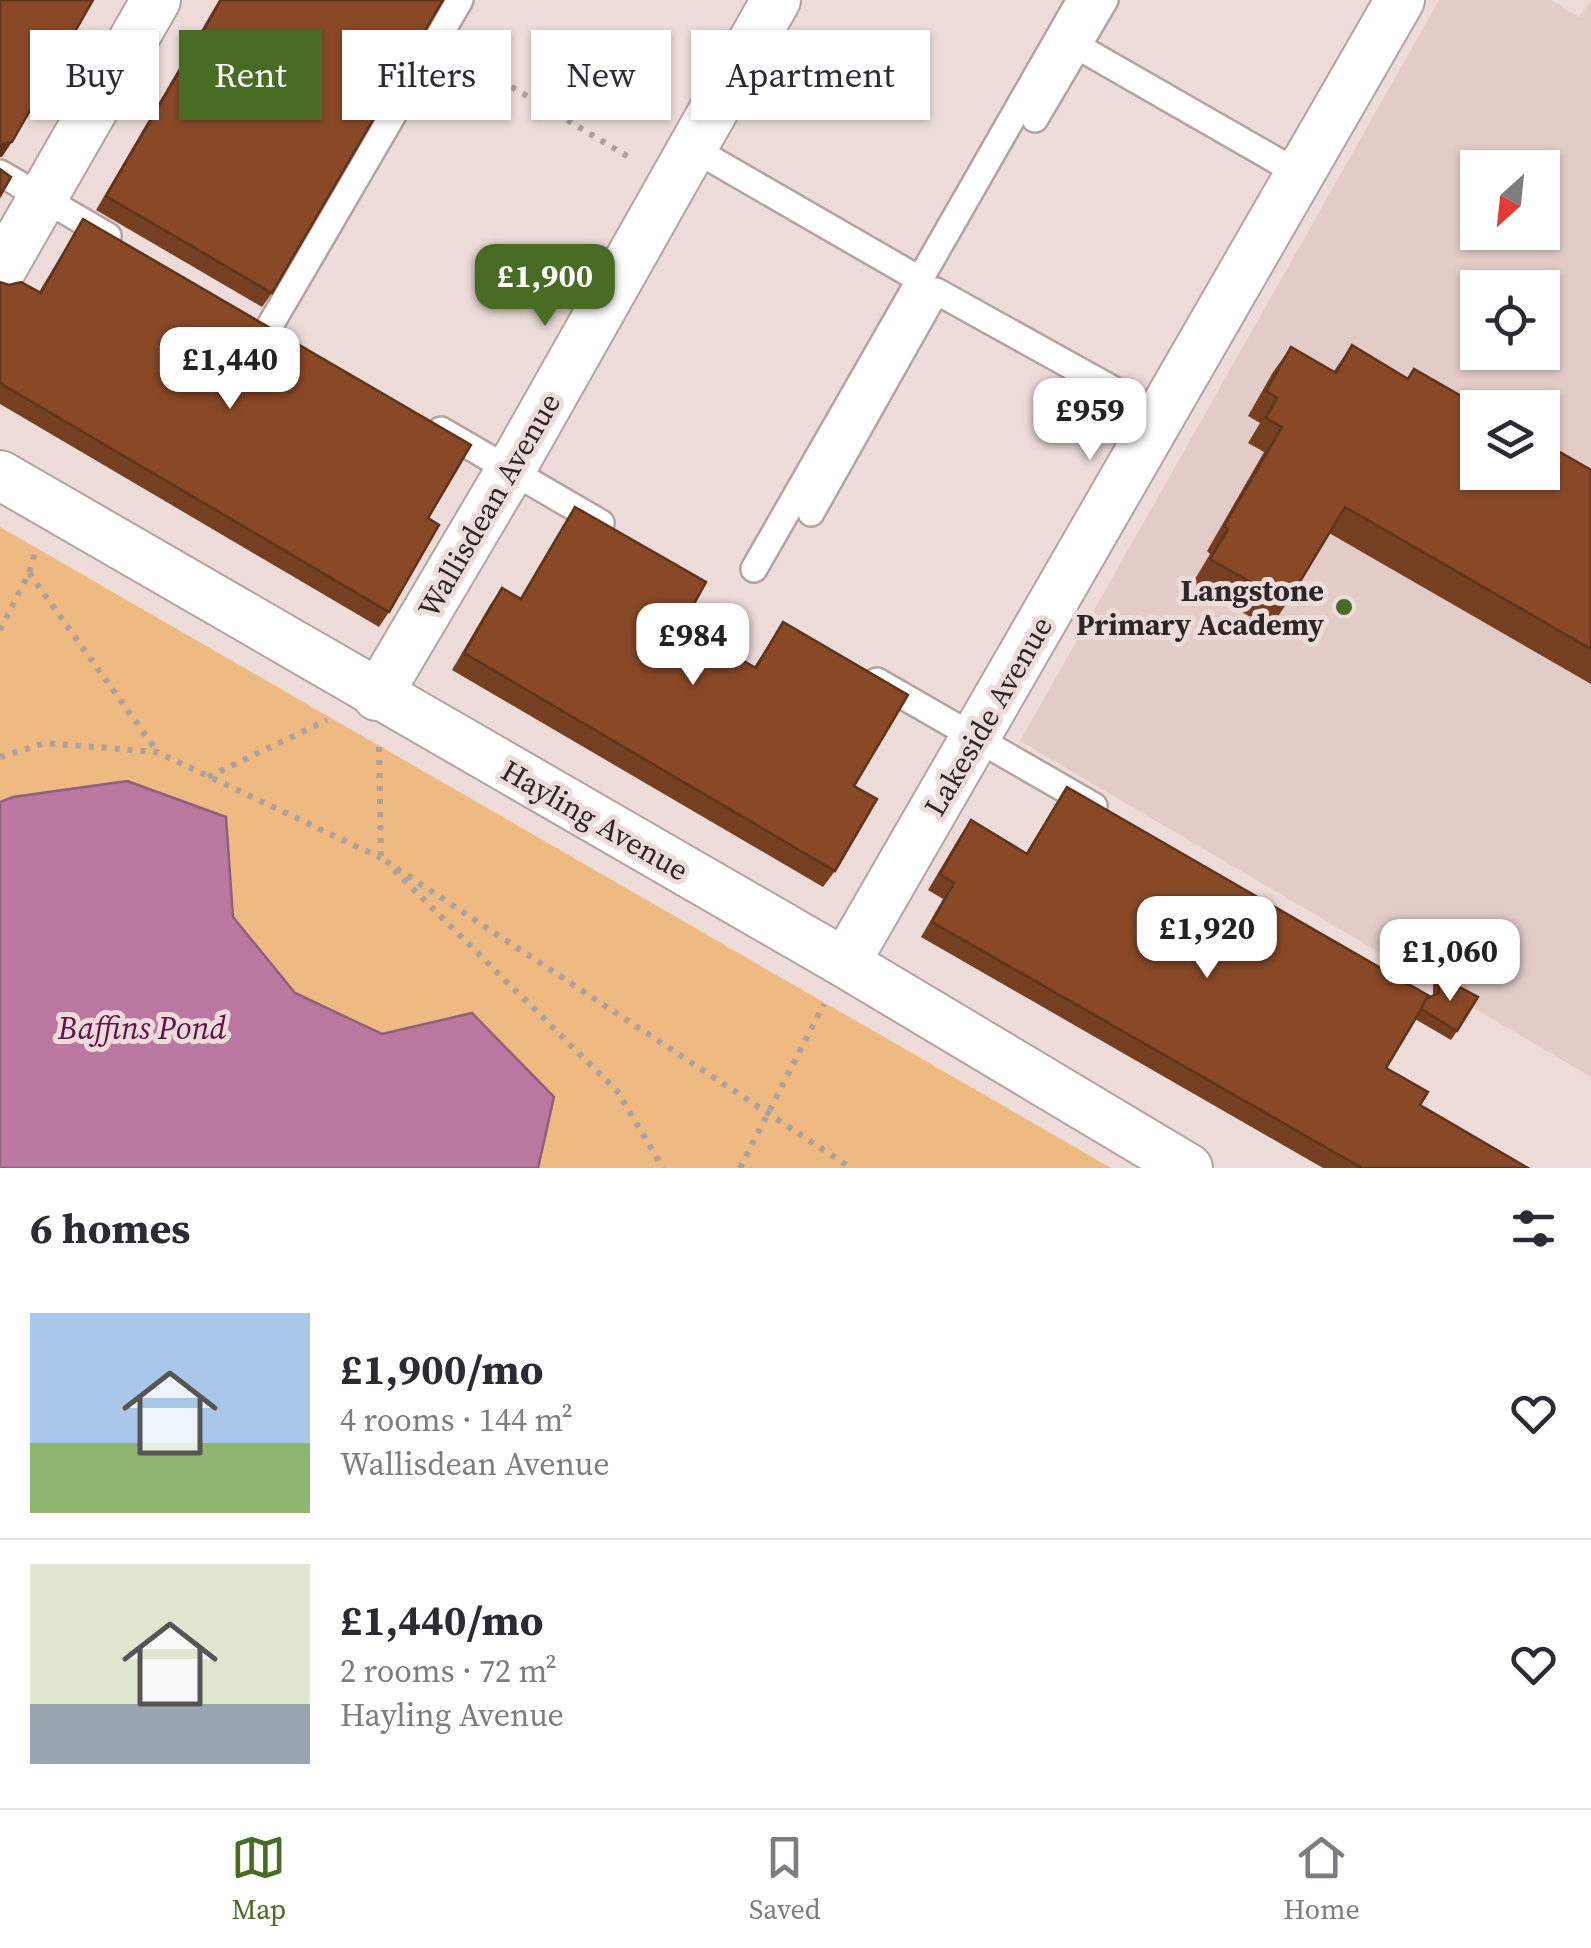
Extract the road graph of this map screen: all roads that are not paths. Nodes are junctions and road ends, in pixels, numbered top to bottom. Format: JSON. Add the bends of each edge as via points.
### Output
{"nodes":[{"id":1,"x":156,"y":0,"type":"edge"},
{"id":2,"x":460,"y":0,"type":"edge"},
{"id":3,"x":776,"y":0,"type":"edge"},
{"id":4,"x":1080,"y":0,"type":"edge"},
{"id":5,"x":1105,"y":0,"type":"edge"},
{"id":6,"x":1400,"y":0,"type":"edge"},
{"id":7,"x":1077,"y":46,"type":"junction"},
{"id":8,"x":1036,"y":119,"type":"dead end"},
{"id":9,"x":682,"y":165,"type":"junction"},
{"id":10,"x":0,"y":173,"type":"edge"},
{"id":11,"x":1300,"y":174,"type":"junction"},
{"id":12,"x":42,"y":198,"type":"junction"},
{"id":13,"x":123,"y":245,"type":"edge"},
{"id":14,"x":0,"y":272,"type":"edge"},
{"id":15,"x":919,"y":279,"type":"junction"},
{"id":16,"x":295,"y":345,"type":"edge"},
{"id":17,"x":1162,"y":416,"type":"junction"},
{"id":18,"x":428,"y":422,"type":"edge"},
{"id":19,"x":510,"y":471,"type":"junction"},
{"id":20,"x":0,"y":476,"type":"edge"},
{"id":21,"x":810,"y":513,"type":"dead end"},
{"id":22,"x":626,"y":538,"type":"edge"},
{"id":23,"x":754,"y":569,"type":"dead end"},
{"id":24,"x":858,"y":670,"type":"edge"},
{"id":25,"x":377,"y":696,"type":"junction"},
{"id":26,"x":976,"y":738,"type":"junction"},
{"id":27,"x":1112,"y":816,"type":"edge"},
{"id":28,"x":845,"y":963,"type":"junction"},
{"id":29,"x":1188,"y":1168,"type":"edge"}],
"edges":[{"from":1,"to":12,"type":"street"},
{"from":2,"to":16,"type":"lane","via":[[260,324]]},
{"from":3,"to":9,"type":"street","name":"Wallisdean Avenue"},
{"from":4,"to":15,"type":"lane"},
{"from":5,"to":7,"type":"lane"},
{"from":6,"to":11,"type":"street","name":"Lakeside Avenue"},
{"from":7,"to":8,"type":"lane"},
{"from":7,"to":11,"type":"lane"},
{"from":9,"to":15,"type":"lane"},
{"from":9,"to":19,"type":"street","name":"Wallisdean Avenue"},
{"from":10,"to":12,"type":"lane"},
{"from":11,"to":17,"type":"street","name":"Lakeside Avenue"},
{"from":12,"to":13,"type":"lane"},
{"from":12,"to":14,"type":"street"},
{"from":15,"to":23,"type":"lane"},
{"from":17,"to":21,"type":"lane","via":[[936,291]]},
{"from":17,"to":26,"type":"street","name":"Lakeside Avenue"},
{"from":18,"to":19,"type":"lane"},
{"from":19,"to":22,"type":"lane"},
{"from":19,"to":25,"type":"street","name":"Wallisdean Avenue"},
{"from":20,"to":25,"type":"street","name":"Hayling Avenue"},
{"from":24,"to":26,"type":"lane"},
{"from":25,"to":28,"type":"street","name":"Hayling Avenue"},
{"from":26,"to":27,"type":"lane"},
{"from":26,"to":28,"type":"street","name":"Lakeside Avenue"},
{"from":28,"to":29,"type":"street","name":"Hayling Avenue"}]}
